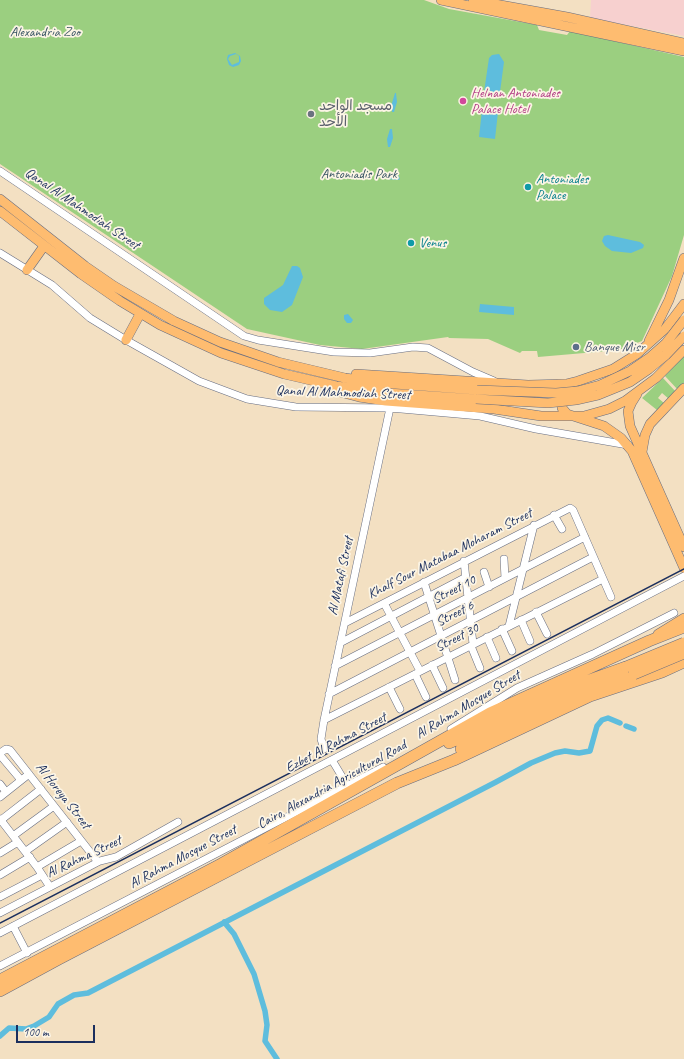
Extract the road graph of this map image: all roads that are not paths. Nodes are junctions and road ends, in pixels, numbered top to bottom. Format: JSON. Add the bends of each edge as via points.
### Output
{"nodes":[{"id":1,"x":440,"y":0,"type":"edge"},
{"id":2,"x":473,"y":0,"type":"edge"},
{"id":3,"x":497,"y":8,"type":"junction"},
{"id":4,"x":612,"y":31,"type":"junction"},
{"id":5,"x":684,"y":43,"type":"edge"},
{"id":6,"x":684,"y":51,"type":"edge"},
{"id":7,"x":0,"y":171,"type":"edge"},
{"id":8,"x":0,"y":199,"type":"edge"},
{"id":9,"x":0,"y":211,"type":"edge"},
{"id":10,"x":44,"y":246,"type":"junction"},
{"id":11,"x":0,"y":253,"type":"edge"},
{"id":12,"x":684,"y":258,"type":"edge"},
{"id":13,"x":27,"y":270,"type":"junction"},
{"id":14,"x":684,"y":304,"type":"edge"},
{"id":15,"x":140,"y":314,"type":"junction"},
{"id":16,"x":684,"y":320,"type":"edge"},
{"id":17,"x":684,"y":336,"type":"edge"},
{"id":18,"x":126,"y":340,"type":"junction"},
{"id":19,"x":644,"y":348,"type":"junction"},
{"id":20,"x":684,"y":350,"type":"edge"},
{"id":21,"x":630,"y":359,"type":"junction"},
{"id":22,"x":307,"y":370,"type":"junction"},
{"id":23,"x":663,"y":372,"type":"junction"},
{"id":24,"x":319,"y":383,"type":"junction"},
{"id":25,"x":502,"y":383,"type":"junction"},
{"id":26,"x":566,"y":384,"type":"junction"},
{"id":27,"x":543,"y":385,"type":"junction"},
{"id":28,"x":684,"y":388,"type":"edge"},
{"id":29,"x":641,"y":389,"type":"junction"},
{"id":30,"x":476,"y":394,"type":"junction"},
{"id":31,"x":390,"y":408,"type":"junction"},
{"id":32,"x":541,"y":416,"type":"junction"},
{"id":33,"x":574,"y":417,"type":"junction"},
{"id":34,"x":628,"y":445,"type":"junction"},
{"id":35,"x":642,"y":453,"type":"junction"},
{"id":36,"x":554,"y":515,"type":"junction"},
{"id":37,"x":534,"y":525,"type":"junction"},
{"id":38,"x":562,"y":529,"type":"dead end"},
{"id":39,"x":585,"y":537,"type":"junction"},
{"id":40,"x":684,"y":547,"type":"edge"},
{"id":41,"x":593,"y":557,"type":"junction"},
{"id":42,"x":504,"y":559,"type":"dead end"},
{"id":43,"x":464,"y":561,"type":"junction"},
{"id":44,"x":684,"y":568,"type":"edge"},
{"id":45,"x":524,"y":569,"type":"junction"},
{"id":46,"x":484,"y":572,"type":"dead end"},
{"id":47,"x":684,"y":576,"type":"edge"},
{"id":48,"x":466,"y":577,"type":"junction"},
{"id":49,"x":505,"y":578,"type":"junction"},
{"id":50,"x":602,"y":579,"type":"junction"},
{"id":51,"x":424,"y":582,"type":"junction"},
{"id":52,"x":489,"y":587,"type":"junction"},
{"id":53,"x":428,"y":597,"type":"junction"},
{"id":54,"x":516,"y":597,"type":"junction"},
{"id":55,"x":468,"y":598,"type":"junction"},
{"id":56,"x":611,"y":598,"type":"dead end"},
{"id":57,"x":384,"y":603,"type":"junction"},
{"id":58,"x":536,"y":612,"type":"junction"},
{"id":59,"x":674,"y":613,"type":"dead end"},
{"id":60,"x":434,"y":615,"type":"junction"},
{"id":61,"x":391,"y":616,"type":"junction"},
{"id":62,"x":684,"y":618,"type":"edge"},
{"id":63,"x":521,"y":620,"type":"junction"},
{"id":64,"x":470,"y":621,"type":"junction"},
{"id":65,"x":345,"y":623,"type":"junction"},
{"id":66,"x":509,"y":626,"type":"junction"},
{"id":67,"x":684,"y":628,"type":"edge"},
{"id":68,"x":502,"y":629,"type":"junction"},
{"id":69,"x":400,"y":633,"type":"junction"},
{"id":70,"x":547,"y":634,"type":"dead end"},
{"id":71,"x":440,"y":636,"type":"junction"},
{"id":72,"x":487,"y":637,"type":"junction"},
{"id":73,"x":530,"y":641,"type":"dead end"},
{"id":74,"x":649,"y":641,"type":"junction"},
{"id":75,"x":340,"y":643,"type":"junction"},
{"id":76,"x":684,"y":643,"type":"edge"},
{"id":77,"x":472,"y":645,"type":"junction"},
{"id":78,"x":512,"y":651,"type":"dead end"},
{"id":79,"x":410,"y":652,"type":"junction"},
{"id":80,"x":684,"y":653,"type":"edge"},
{"id":81,"x":447,"y":658,"type":"junction"},
{"id":82,"x":496,"y":658,"type":"dead end"},
{"id":83,"x":684,"y":662,"type":"edge"},
{"id":84,"x":432,"y":665,"type":"junction"},
{"id":85,"x":336,"y":666,"type":"junction"},
{"id":86,"x":480,"y":668,"type":"dead end"},
{"id":87,"x":630,"y":670,"type":"junction"},
{"id":88,"x":662,"y":672,"type":"junction"},
{"id":89,"x":418,"y":673,"type":"junction"},
{"id":90,"x":455,"y":680,"type":"dead end"},
{"id":91,"x":389,"y":687,"type":"junction"},
{"id":92,"x":443,"y":688,"type":"dead end"},
{"id":93,"x":329,"y":694,"type":"junction"},
{"id":94,"x":426,"y":697,"type":"dead end"},
{"id":95,"x":400,"y":709,"type":"dead end"},
{"id":96,"x":324,"y":720,"type":"junction"},
{"id":97,"x":435,"y":745,"type":"junction"},
{"id":98,"x":324,"y":748,"type":"dead end"},
{"id":99,"x":2,"y":752,"type":"edge"},
{"id":100,"x":332,"y":760,"type":"junction"},
{"id":101,"x":423,"y":772,"type":"junction"},
{"id":102,"x":29,"y":774,"type":"junction"},
{"id":103,"x":21,"y":780,"type":"junction"},
{"id":104,"x":0,"y":784,"type":"edge"},
{"id":105,"x":347,"y":785,"type":"junction"},
{"id":106,"x":40,"y":789,"type":"junction"},
{"id":107,"x":6,"y":792,"type":"junction"},
{"id":108,"x":0,"y":797,"type":"edge"},
{"id":109,"x":54,"y":806,"type":"junction"},
{"id":110,"x":1,"y":822,"type":"edge"},
{"id":111,"x":67,"y":822,"type":"junction"},
{"id":112,"x":178,"y":822,"type":"dead end"},
{"id":113,"x":16,"y":839,"type":"junction"},
{"id":114,"x":82,"y":840,"type":"junction"},
{"id":115,"x":0,"y":853,"type":"edge"},
{"id":116,"x":28,"y":854,"type":"junction"},
{"id":117,"x":98,"y":862,"type":"junction"},
{"id":118,"x":37,"y":867,"type":"junction"},
{"id":119,"x":0,"y":875,"type":"edge"},
{"id":120,"x":42,"y":875,"type":"junction"},
{"id":121,"x":50,"y":887,"type":"junction"},
{"id":122,"x":0,"y":897,"type":"edge"},
{"id":123,"x":0,"y":913,"type":"edge"},
{"id":124,"x":13,"y":926,"type":"junction"},
{"id":125,"x":0,"y":933,"type":"edge"},
{"id":126,"x":26,"y":953,"type":"junction"},
{"id":127,"x":0,"y":966,"type":"edge"},
{"id":128,"x":0,"y":980,"type":"edge"},
{"id":129,"x":0,"y":991,"type":"edge"}],
"edges":[{"from":1,"to":3,"type":"main road"},
{"from":2,"to":3,"type":"main road"},
{"from":3,"to":4,"type":"main road"},
{"from":4,"to":5,"type":"main road"},
{"from":4,"to":6,"type":"main road"},
{"from":7,"to":25,"type":"street","name":"Qanal Al Mahmodiah Street","via":[[244,336],[334,352],[370,353],[413,347],[428,348],[473,372]]},
{"from":8,"to":22,"type":"main road","via":[[99,277],[154,310],[234,348]]},
{"from":9,"to":10,"type":"main road"},
{"from":10,"to":13,"type":"main road"},
{"from":10,"to":15,"type":"main road"},
{"from":11,"to":13,"type":"street","name":"Qanal Al Mahmodiah Street"},
{"from":12,"to":19,"type":"main road","via":[[669,300]]},
{"from":13,"to":18,"type":"street","name":"Qanal Al Mahmodiah Street","via":[[60,290],[90,318]]},
{"from":14,"to":19,"type":"main road","via":[[669,325]]},
{"from":15,"to":18,"type":"main road"},
{"from":15,"to":24,"type":"main road","via":[[221,353],[263,368]]},
{"from":16,"to":30,"type":"main road","bridge":true,"via":[[666,343],[649,358],[600,385],[556,393]]},
{"from":17,"to":30,"type":"main road","bridge":true,"via":[[649,370],[630,382],[598,395],[548,403]]},
{"from":18,"to":31,"type":"street","name":"Qanal Al Mahmodiah Street","via":[[199,381],[247,399],[296,408]]},
{"from":19,"to":21,"type":"main road"},
{"from":19,"to":23,"type":"main road","via":[[645,359],[652,369],[657,373]]},
{"from":20,"to":23,"type":"main road"},
{"from":21,"to":26,"type":"main road","via":[[602,374]]},
{"from":21,"to":29,"type":"main road","via":[[640,364],[644,371],[645,379]]},
{"from":22,"to":25,"type":"main road"},
{"from":22,"to":30,"type":"main road","via":[[345,378]]},
{"from":23,"to":29,"type":"main road"},
{"from":24,"to":30,"type":"main road","via":[[388,393]]},
{"from":24,"to":32,"type":"main road","via":[[341,393],[372,399],[494,409]]},
{"from":25,"to":27,"type":"main road"},
{"from":26,"to":27,"type":"main road"},
{"from":26,"to":33,"type":"main road","via":[[561,391],[562,408]]},
{"from":27,"to":32,"type":"main road","via":[[549,388],[550,393],[548,408]]},
{"from":28,"to":35,"type":"main road","via":[[650,424],[643,441]]},
{"from":29,"to":33,"type":"main road","via":[[609,409]]},
{"from":29,"to":35,"type":"main road","via":[[632,402],[628,416]]},
{"from":31,"to":34,"type":"street","name":"Qanal Al Mahmodiah Street","via":[[485,417],[536,430]]},
{"from":31,"to":65,"type":"street","name":"Al Matafi Street"},
{"from":32,"to":33,"type":"main road"},
{"from":33,"to":34,"type":"main road","via":[[604,426]]},
{"from":34,"to":44,"type":"main road"},
{"from":35,"to":40,"type":"main road"},
{"from":36,"to":37,"type":"street","name":"Khalf Sour Matabaa Moharam Street"},
{"from":36,"to":38,"type":"street"},
{"from":36,"to":39,"type":"street","name":"Khalf Sour Matabaa Moharam Street","via":[[568,508],[572,509]]},
{"from":37,"to":43,"type":"street","name":"Khalf Sour Matabaa Moharam Street"},
{"from":37,"to":45,"type":"street"},
{"from":39,"to":41,"type":"street"},
{"from":39,"to":45,"type":"street","name":"Street 10"},
{"from":41,"to":50,"type":"street"},
{"from":41,"to":54,"type":"street","name":"Street 6"},
{"from":42,"to":49,"type":"street"},
{"from":43,"to":48,"type":"street"},
{"from":43,"to":51,"type":"street","name":"Khalf Sour Matabaa Moharam Street"},
{"from":45,"to":49,"type":"street","name":"Street 10"},
{"from":45,"to":54,"type":"street"},
{"from":46,"to":52,"type":"street"},
{"from":47,"to":100,"type":"street","name":"Ezbet Al Rahma Street"},
{"from":48,"to":53,"type":"street"},
{"from":48,"to":55,"type":"street"},
{"from":49,"to":52,"type":"street","name":"Street 10"},
{"from":50,"to":56,"type":"street"},
{"from":50,"to":58,"type":"street","name":"Street 30"},
{"from":51,"to":53,"type":"street"},
{"from":51,"to":57,"type":"street","name":"Khalf Sour Matabaa Moharam Street"},
{"from":52,"to":55,"type":"street","name":"Street 10"},
{"from":53,"to":60,"type":"street"},
{"from":53,"to":61,"type":"street"},
{"from":54,"to":64,"type":"street","name":"Street 6"},
{"from":54,"to":66,"type":"street"},
{"from":55,"to":60,"type":"street","name":"Street 10"},
{"from":55,"to":64,"type":"street"},
{"from":57,"to":61,"type":"street"},
{"from":57,"to":65,"type":"street","name":"Khalf Sour Matabaa Moharam Street"},
{"from":58,"to":63,"type":"street","name":"Street 30"},
{"from":58,"to":70,"type":"street"},
{"from":59,"to":105,"type":"street","name":"Al Rahma Mosque Street","via":[[593,654],[517,688],[434,741]]},
{"from":60,"to":69,"type":"street","name":"Street 10"},
{"from":60,"to":71,"type":"street"},
{"from":61,"to":69,"type":"street"},
{"from":61,"to":75,"type":"street"},
{"from":62,"to":74,"type":"main road"},
{"from":63,"to":66,"type":"street","name":"Street 30"},
{"from":63,"to":73,"type":"street"},
{"from":64,"to":71,"type":"street","name":"Street 6"},
{"from":64,"to":77,"type":"street"},
{"from":65,"to":75,"type":"street","name":"Al Matafi Street"},
{"from":66,"to":68,"type":"street","name":"Street 30"},
{"from":67,"to":74,"type":"highway","name":"Cairo, Alexandria Agricultural Road"},
{"from":68,"to":72,"type":"street","name":"Street 30"},
{"from":68,"to":78,"type":"street"},
{"from":69,"to":79,"type":"street"},
{"from":69,"to":85,"type":"street","name":"Street 10"},
{"from":71,"to":79,"type":"street","name":"Street 6"},
{"from":71,"to":81,"type":"street"},
{"from":72,"to":77,"type":"street","name":"Street 30"},
{"from":72,"to":82,"type":"street"},
{"from":74,"to":88,"type":"highway","via":[[643,650],[644,661],[652,669]]},
{"from":74,"to":97,"type":"highway","name":"Cairo, Alexandria Agricultural Road","via":[[490,713]]},
{"from":75,"to":85,"type":"street","name":"Al Matafi Street"},
{"from":76,"to":87,"type":"highway","bridge":true},
{"from":77,"to":81,"type":"street","name":"Street 30"},
{"from":77,"to":86,"type":"street"},
{"from":79,"to":89,"type":"street"},
{"from":79,"to":93,"type":"street","name":"Street 6"},
{"from":80,"to":87,"type":"highway","bridge":true},
{"from":81,"to":84,"type":"street","name":"Street 30"},
{"from":81,"to":90,"type":"street"},
{"from":83,"to":88,"type":"highway","name":"Cairo, Alexandria Agricultural Road"},
{"from":84,"to":89,"type":"street","name":"Street 30"},
{"from":84,"to":92,"type":"street"},
{"from":85,"to":93,"type":"street","name":"Al Matafi Street"},
{"from":87,"to":97,"type":"highway","via":[[548,695],[460,739]]},
{"from":87,"to":101,"type":"highway","via":[[476,741]]},
{"from":88,"to":101,"type":"highway","name":"Cairo, Alexandria Agricultural Road","via":[[590,696]]},
{"from":89,"to":91,"type":"street","name":"Street 30"},
{"from":89,"to":94,"type":"street"},
{"from":91,"to":95,"type":"street"},
{"from":91,"to":96,"type":"street","name":"Street 30"},
{"from":93,"to":96,"type":"street","name":"Al Matafi Street"},
{"from":96,"to":98,"type":"street","name":"Al Matafi Street","via":[[321,739]]},
{"from":97,"to":128,"type":"highway","name":"Cairo, Alexandria Agricultural Road","via":[[221,864]]},
{"from":99,"to":102,"type":"street","name":"Al Horeya Street","via":[[9,749]]},
{"from":99,"to":103,"type":"street"},
{"from":100,"to":105,"type":"street"},
{"from":100,"to":124,"type":"street","name":"Ezbet Al Rahma Street"},
{"from":101,"to":129,"type":"highway","name":"Cairo, Alexandria Agricultural Road","via":[[312,826]]},
{"from":102,"to":103,"type":"street"},
{"from":102,"to":106,"type":"street","name":"Al Horeya Street"},
{"from":103,"to":107,"type":"street"},
{"from":104,"to":107,"type":"street"},
{"from":105,"to":126,"type":"street","name":"Al Rahma Mosque Street"},
{"from":106,"to":109,"type":"street","name":"Al Horeya Street"},
{"from":106,"to":110,"type":"street"},
{"from":107,"to":108,"type":"street"},
{"from":109,"to":111,"type":"street","name":"Al Horeya Street"},
{"from":109,"to":113,"type":"street"},
{"from":110,"to":113,"type":"street"},
{"from":111,"to":114,"type":"street","name":"Al Horeya Street"},
{"from":111,"to":116,"type":"street"},
{"from":112,"to":117,"type":"street","name":"Al Rahma Street","via":[[116,857]]},
{"from":113,"to":115,"type":"street"},
{"from":113,"to":116,"type":"street"},
{"from":114,"to":117,"type":"street","name":"Al Horeya Street"},
{"from":114,"to":118,"type":"street"},
{"from":116,"to":118,"type":"street"},
{"from":116,"to":119,"type":"street"},
{"from":117,"to":121,"type":"street","name":"Al Rahma Street"},
{"from":118,"to":120,"type":"street"},
{"from":120,"to":121,"type":"street"},
{"from":120,"to":122,"type":"street"},
{"from":121,"to":123,"type":"street","name":"Al Rahma Street"},
{"from":124,"to":125,"type":"street","name":"Ezbet Al Rahma Street"},
{"from":124,"to":126,"type":"street"},
{"from":126,"to":127,"type":"street","name":"Al Rahma Mosque Street"}]}
